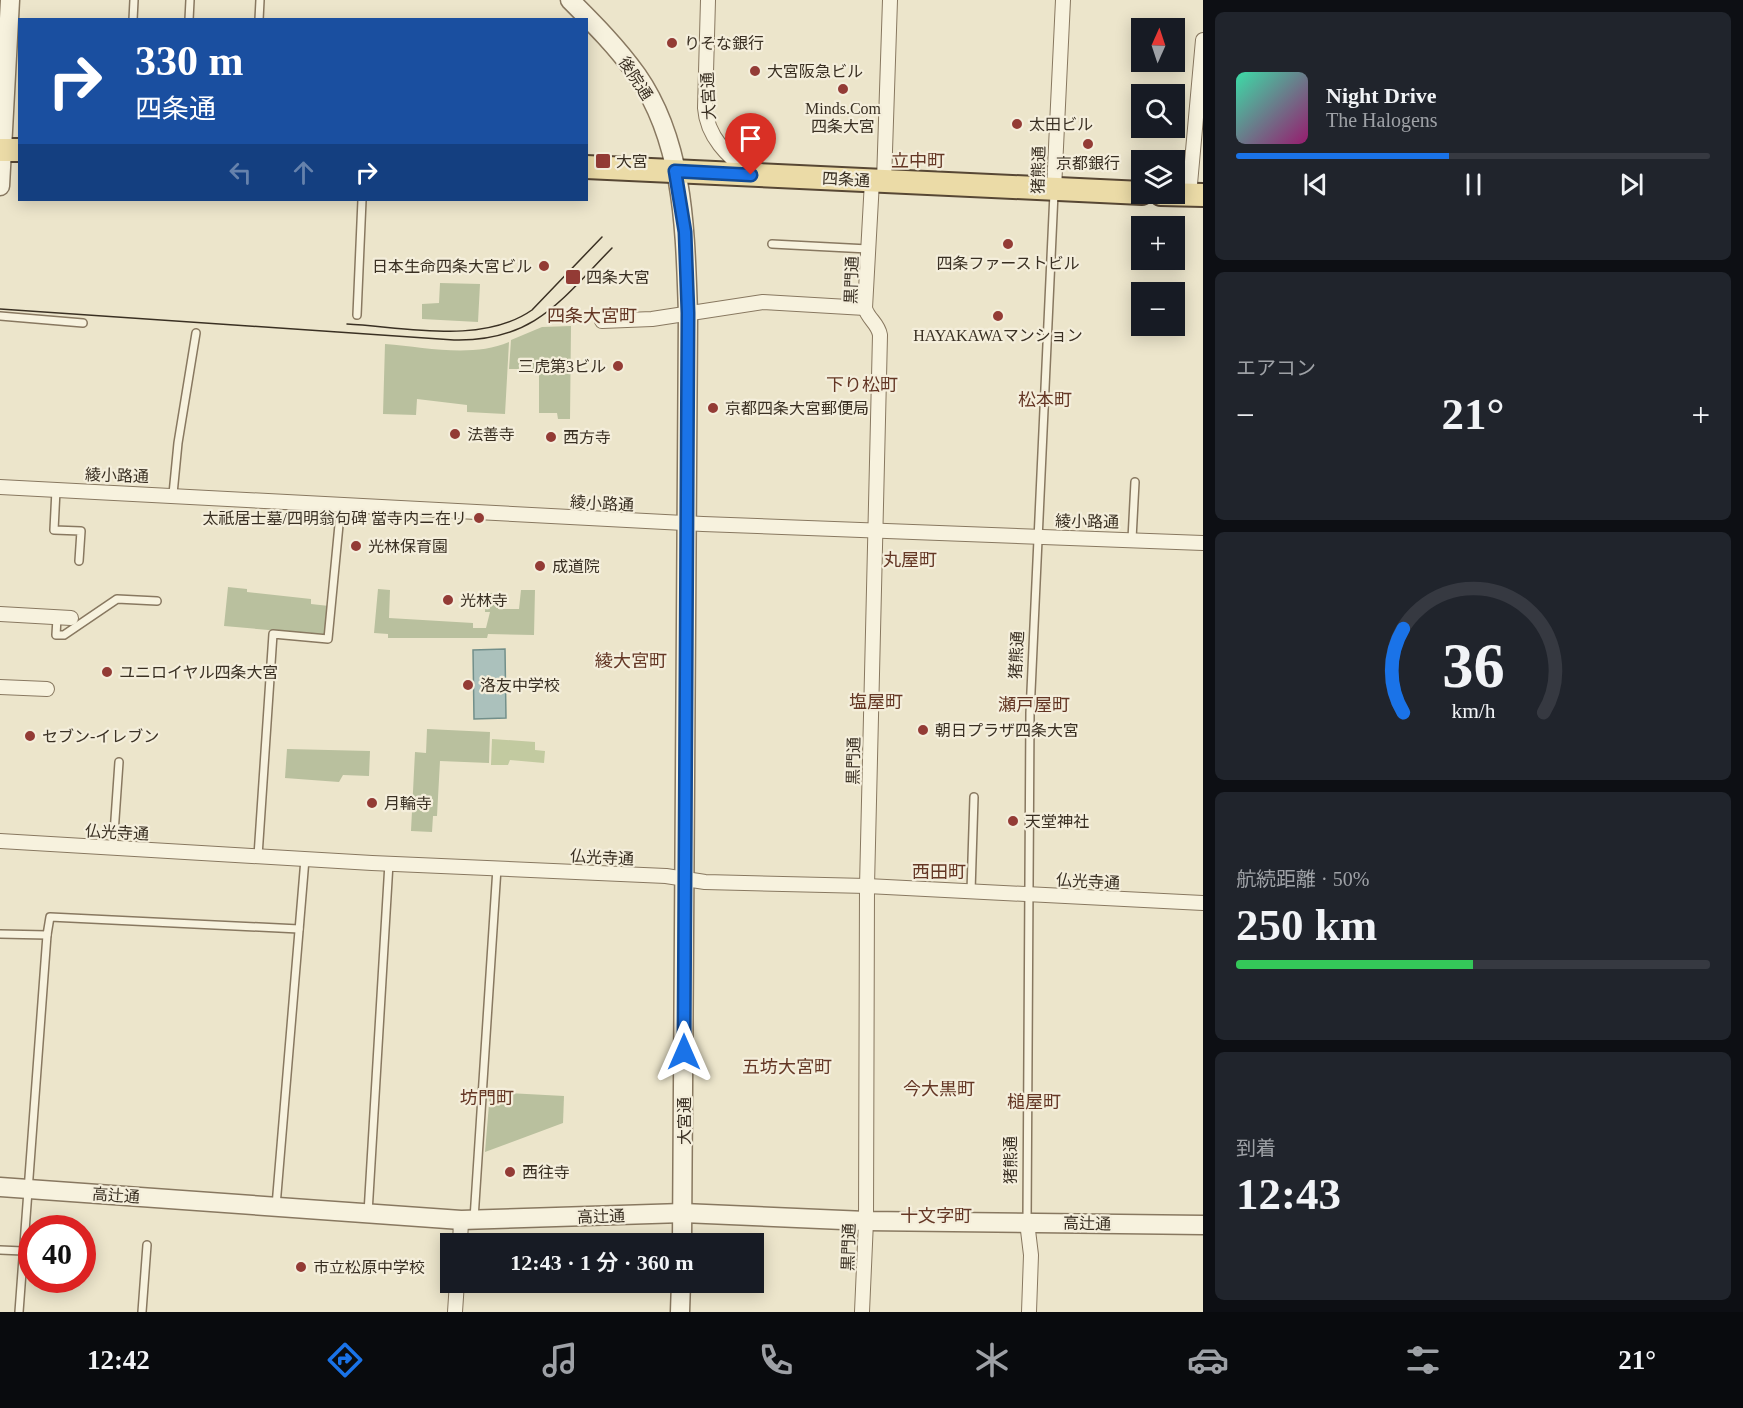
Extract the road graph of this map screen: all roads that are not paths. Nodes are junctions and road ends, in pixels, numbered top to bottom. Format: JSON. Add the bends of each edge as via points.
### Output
{"nodes":[{"id":1,"x":10,"y":0,"type":"edge"},
{"id":2,"x":134,"y":0,"type":"edge"},
{"id":3,"x":190,"y":0,"type":"edge"},
{"id":4,"x":260,"y":0,"type":"edge"},
{"id":5,"x":570,"y":0,"type":"edge"},
{"id":6,"x":708,"y":0,"type":"edge"},
{"id":7,"x":890,"y":0,"type":"edge"},
{"id":8,"x":1063,"y":0,"type":"edge"},
{"id":9,"x":133,"y":18,"type":"edge"},
{"id":10,"x":189,"y":18,"type":"edge"},
{"id":11,"x":259,"y":18,"type":"edge"},
{"id":12,"x":588,"y":18,"type":"edge"},
{"id":13,"x":588,"y":18,"type":"edge"},
{"id":14,"x":1203,"y":40,"type":"edge"},
{"id":15,"x":7,"y":150,"type":"edge"},
{"id":16,"x":588,"y":167,"type":"edge"},
{"id":17,"x":675,"y":171,"type":"junction"},
{"id":18,"x":751,"y":175,"type":"junction"},
{"id":19,"x":878,"y":181,"type":"junction"},
{"id":20,"x":0,"y":186,"type":"edge"},
{"id":21,"x":1054,"y":189,"type":"junction"},
{"id":22,"x":1131,"y":192,"type":"edge"},
{"id":23,"x":1196,"y":195,"type":"edge"},
{"id":24,"x":362,"y":201,"type":"edge"},
{"id":25,"x":772,"y":244,"type":"dead end"},
{"id":26,"x":868,"y":249,"type":"junction"},
{"id":27,"x":865,"y":308,"type":"junction"},
{"id":28,"x":688,"y":313,"type":"junction"},
{"id":29,"x":357,"y":315,"type":"dead end"},
{"id":30,"x":0,"y":316,"type":"edge"},
{"id":31,"x":602,"y":321,"type":"dead end"},
{"id":32,"x":83,"y":323,"type":"dead end"},
{"id":33,"x":196,"y":333,"type":"dead end"},
{"id":34,"x":1135,"y":482,"type":"dead end"},
{"id":35,"x":0,"y":487,"type":"edge"},
{"id":36,"x":57,"y":490,"type":"junction"},
{"id":37,"x":173,"y":494,"type":"junction"},
{"id":38,"x":341,"y":504,"type":"junction"},
{"id":39,"x":686,"y":523,"type":"junction"},
{"id":40,"x":874,"y":530,"type":"junction"},
{"id":41,"x":1038,"y":537,"type":"junction"},
{"id":42,"x":1132,"y":539,"type":"junction"},
{"id":43,"x":1203,"y":543,"type":"edge"},
{"id":44,"x":79,"y":561,"type":"dead end"},
{"id":45,"x":157,"y":601,"type":"dead end"},
{"id":46,"x":0,"y":614,"type":"edge"},
{"id":47,"x":64,"y":618,"type":"joint"},
{"id":48,"x":0,"y":687,"type":"edge"},
{"id":49,"x":47,"y":689,"type":"dead end"},
{"id":50,"x":119,"y":762,"type":"dead end"},
{"id":51,"x":974,"y":797,"type":"dead end"},
{"id":52,"x":0,"y":841,"type":"edge"},
{"id":53,"x":113,"y":848,"type":"junction"},
{"id":54,"x":258,"y":856,"type":"junction"},
{"id":55,"x":305,"y":859,"type":"junction"},
{"id":56,"x":389,"y":863,"type":"junction"},
{"id":57,"x":497,"y":868,"type":"junction"},
{"id":58,"x":685,"y":879,"type":"junction"},
{"id":59,"x":867,"y":886,"type":"junction"},
{"id":60,"x":971,"y":891,"type":"junction"},
{"id":61,"x":1028,"y":894,"type":"junction"},
{"id":62,"x":1203,"y":903,"type":"edge"},
{"id":63,"x":299,"y":929,"type":"junction"},
{"id":64,"x":0,"y":934,"type":"edge"},
{"id":65,"x":47,"y":935,"type":"junction"},
{"id":66,"x":0,"y":1187,"type":"edge"},
{"id":67,"x":28,"y":1190,"type":"junction"},
{"id":68,"x":276,"y":1206,"type":"junction"},
{"id":69,"x":368,"y":1213,"type":"junction"},
{"id":70,"x":683,"y":1213,"type":"junction"},
{"id":71,"x":26,"y":1215,"type":"edge"},
{"id":72,"x":467,"y":1220,"type":"junction"},
{"id":73,"x":866,"y":1221,"type":"junction"},
{"id":74,"x":1027,"y":1222,"type":"junction"},
{"id":75,"x":1203,"y":1225,"type":"edge"},
{"id":76,"x":463,"y":1233,"type":"edge"},
{"id":77,"x":682,"y":1233,"type":"edge"},
{"id":78,"x":147,"y":1245,"type":"dead end"},
{"id":79,"x":0,"y":1250,"type":"edge"},
{"id":80,"x":18,"y":1251,"type":"edge"},
{"id":81,"x":20,"y":1293,"type":"edge"},
{"id":82,"x":456,"y":1293,"type":"edge"},
{"id":83,"x":681,"y":1293,"type":"edge"},
{"id":84,"x":19,"y":1312,"type":"edge"},
{"id":85,"x":142,"y":1312,"type":"edge"},
{"id":86,"x":455,"y":1312,"type":"edge"},
{"id":87,"x":680,"y":1312,"type":"edge"},
{"id":88,"x":862,"y":1312,"type":"edge"},
{"id":89,"x":1029,"y":1312,"type":"edge"}],
"edges":[{"from":1,"to":15,"type":"street"},
{"from":2,"to":9,"type":"lane"},
{"from":3,"to":10,"type":"lane"},
{"from":4,"to":11,"type":"lane"},
{"from":5,"to":12,"type":"street","name":"後院通"},
{"from":6,"to":18,"type":"street","name":"大宮通","via":[[707,120],[722,149]]},
{"from":7,"to":19,"type":"street","name":"黒門通"},
{"from":8,"to":21,"type":"street","name":"猪熊通"},
{"from":13,"to":17,"type":"street","name":"後院通","via":[[638,76],[670,144]]},
{"from":14,"to":23,"type":"street"},
{"from":15,"to":20,"type":"street"},
{"from":16,"to":17,"type":"main road","name":"四条通"},
{"from":17,"to":18,"type":"main road","name":"四条通"},
{"from":17,"to":28,"type":"street","name":"大宮通","via":[[685,232]]},
{"from":18,"to":19,"type":"main road","name":"四条通"},
{"from":19,"to":21,"type":"main road","name":"四条通"},
{"from":19,"to":26,"type":"street","name":"黒門通"},
{"from":21,"to":22,"type":"main road","name":"四条通"},
{"from":21,"to":41,"type":"lane","name":"猪熊通"},
{"from":24,"to":29,"type":"lane"},
{"from":25,"to":26,"type":"lane"},
{"from":26,"to":27,"type":"street","name":"黒門通"},
{"from":27,"to":28,"type":"street","via":[[763,302]]},
{"from":27,"to":40,"type":"street","name":"黒門通","via":[[880,335]]},
{"from":28,"to":31,"type":"street"},
{"from":28,"to":39,"type":"street","name":"大宮通"},
{"from":30,"to":32,"type":"lane"},
{"from":33,"to":37,"type":"lane"},
{"from":34,"to":42,"type":"lane"},
{"from":35,"to":36,"type":"street","name":"綾小路通"},
{"from":36,"to":37,"type":"street","name":"綾小路通"},
{"from":36,"to":44,"type":"lane","via":[[54,530],[81,531]]},
{"from":37,"to":38,"type":"street","name":"綾小路通"},
{"from":38,"to":39,"type":"street","name":"綾小路通"},
{"from":38,"to":54,"type":"lane","via":[[328,639],[273,634]]},
{"from":39,"to":40,"type":"street","name":"綾小路通"},
{"from":39,"to":58,"type":"street","name":"大宮通"},
{"from":40,"to":41,"type":"street","name":"綾小路通"},
{"from":40,"to":59,"type":"street","name":"黒門通"},
{"from":41,"to":42,"type":"street","name":"綾小路通"},
{"from":41,"to":61,"type":"lane","name":"猪熊通","via":[[1030,713]]},
{"from":42,"to":43,"type":"street","name":"綾小路通"},
{"from":45,"to":47,"type":"lane","via":[[117,598],[64,635],[56,635]]},
{"from":46,"to":47,"type":"street"},
{"from":48,"to":49,"type":"street"},
{"from":50,"to":53,"type":"lane"},
{"from":51,"to":60,"type":"lane"},
{"from":52,"to":53,"type":"street","name":"仏光寺通"},
{"from":53,"to":54,"type":"street","name":"仏光寺通"},
{"from":54,"to":55,"type":"street","name":"仏光寺通"},
{"from":55,"to":56,"type":"street","name":"仏光寺通"},
{"from":55,"to":63,"type":"lane"},
{"from":56,"to":57,"type":"street","name":"仏光寺通"},
{"from":56,"to":69,"type":"lane"},
{"from":57,"to":58,"type":"street","name":"仏光寺通"},
{"from":57,"to":72,"type":"lane"},
{"from":58,"to":59,"type":"street","name":"仏光寺通"},
{"from":58,"to":70,"type":"street","name":"大宮通"},
{"from":59,"to":60,"type":"street","name":"仏光寺通"},
{"from":59,"to":73,"type":"street","name":"黒門通"},
{"from":60,"to":61,"type":"street","name":"仏光寺通"},
{"from":61,"to":62,"type":"street","name":"仏光寺通"},
{"from":61,"to":74,"type":"lane","name":"猪熊通"},
{"from":63,"to":65,"type":"lane","via":[[50,917]]},
{"from":63,"to":68,"type":"lane"},
{"from":64,"to":65,"type":"lane"},
{"from":65,"to":67,"type":"lane"},
{"from":66,"to":67,"type":"street","name":"高辻通"},
{"from":67,"to":68,"type":"street","name":"高辻通"},
{"from":67,"to":71,"type":"lane"},
{"from":68,"to":69,"type":"street","name":"高辻通"},
{"from":69,"to":72,"type":"street","name":"高辻通"},
{"from":70,"to":72,"type":"street","name":"高辻通"},
{"from":70,"to":73,"type":"street","name":"高辻通"},
{"from":70,"to":77,"type":"street","name":"大宮通"},
{"from":72,"to":76,"type":"street"},
{"from":73,"to":74,"type":"street","name":"高辻通"},
{"from":73,"to":88,"type":"street","name":"黒門通"},
{"from":74,"to":75,"type":"street","name":"高辻通"},
{"from":74,"to":89,"type":"street","name":"猪熊通","via":[[1031,1255]]},
{"from":78,"to":85,"type":"lane"},
{"from":79,"to":80,"type":"lane"},
{"from":81,"to":84,"type":"lane"},
{"from":82,"to":86,"type":"street"},
{"from":83,"to":87,"type":"street"}]}
